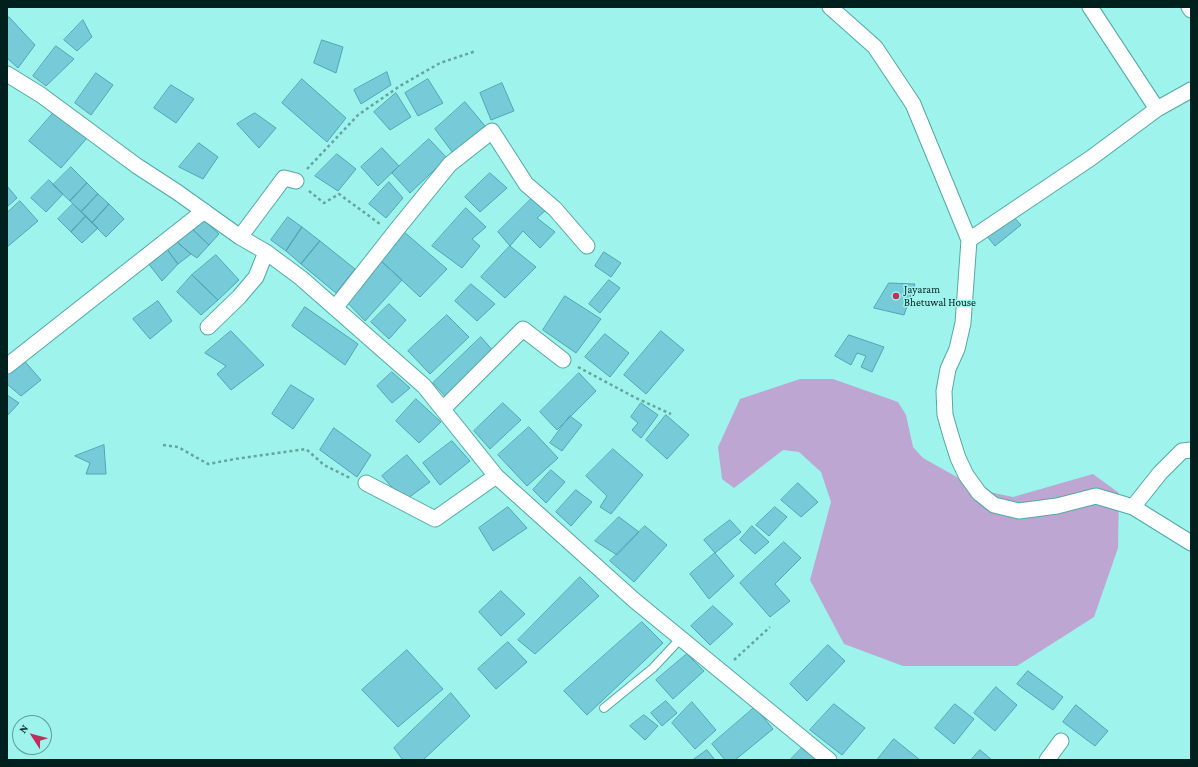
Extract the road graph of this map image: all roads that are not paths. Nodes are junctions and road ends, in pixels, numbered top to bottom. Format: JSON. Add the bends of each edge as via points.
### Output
{"nodes":[{"id":1,"x":830,"y":7,"type":"edge"},
{"id":2,"x":1090,"y":7,"type":"edge"},
{"id":3,"x":1189,"y":7,"type":"edge"},
{"id":4,"x":1191,"y":10,"type":"edge"},
{"id":5,"x":7,"y":74,"type":"edge"},
{"id":6,"x":1191,"y":90,"type":"edge"},
{"id":7,"x":1157,"y":109,"type":"junction"},
{"id":8,"x":296,"y":181,"type":"road end"},
{"id":9,"x":204,"y":211,"type":"junction"},
{"id":10,"x":240,"y":237,"type":"junction"},
{"id":11,"x":968,"y":240,"type":"junction"},
{"id":12,"x":587,"y":246,"type":"dead end"},
{"id":13,"x":266,"y":252,"type":"junction"},
{"id":14,"x":335,"y":308,"type":"junction"},
{"id":15,"x":208,"y":327,"type":"dead end"},
{"id":16,"x":563,"y":360,"type":"road end"},
{"id":17,"x":7,"y":366,"type":"edge"},
{"id":18,"x":443,"y":410,"type":"junction"},
{"id":19,"x":1191,"y":450,"type":"edge"},
{"id":20,"x":496,"y":476,"type":"junction"},
{"id":21,"x":366,"y":483,"type":"road end"},
{"id":22,"x":1133,"y":507,"type":"junction"},
{"id":23,"x":1191,"y":543,"type":"edge"},
{"id":24,"x":680,"y":638,"type":"junction"},
{"id":25,"x":604,"y":708,"type":"dead end"},
{"id":26,"x":1061,"y":741,"type":"dead end"},
{"id":27,"x":829,"y":760,"type":"edge"},
{"id":28,"x":1046,"y":760,"type":"edge"}],
"edges":[{"from":1,"to":11,"type":"street","via":[[875,47],[913,104]]},
{"from":2,"to":7,"type":"street"},
{"from":3,"to":4,"type":"street"},
{"from":5,"to":9,"type":"street"},
{"from":6,"to":7,"type":"street"},
{"from":7,"to":11,"type":"street","via":[[1091,158]]},
{"from":8,"to":10,"type":"street","via":[[284,178]]},
{"from":9,"to":10,"type":"street"},
{"from":9,"to":17,"type":"street"},
{"from":10,"to":13,"type":"street"},
{"from":11,"to":22,"type":"street","via":[[963,324],[957,349],[948,369],[944,391],[945,415],[950,436],[966,475],[979,493],[994,505],[1018,511],[1057,506],[1096,496]]},
{"from":12,"to":14,"type":"street","via":[[555,209],[526,184],[492,132],[450,164]]},
{"from":13,"to":14,"type":"street"},
{"from":13,"to":15,"type":"street","via":[[256,277]]},
{"from":14,"to":18,"type":"street","via":[[424,386]]},
{"from":16,"to":18,"type":"street","via":[[523,329]]},
{"from":18,"to":20,"type":"street"},
{"from":19,"to":22,"type":"street","via":[[1182,451],[1160,473]]},
{"from":20,"to":21,"type":"street","via":[[435,519]]},
{"from":20,"to":24,"type":"street"},
{"from":22,"to":23,"type":"street"},
{"from":24,"to":25,"type":"lane","via":[[652,668]]},
{"from":24,"to":27,"type":"street"},
{"from":26,"to":28,"type":"street"}]}
